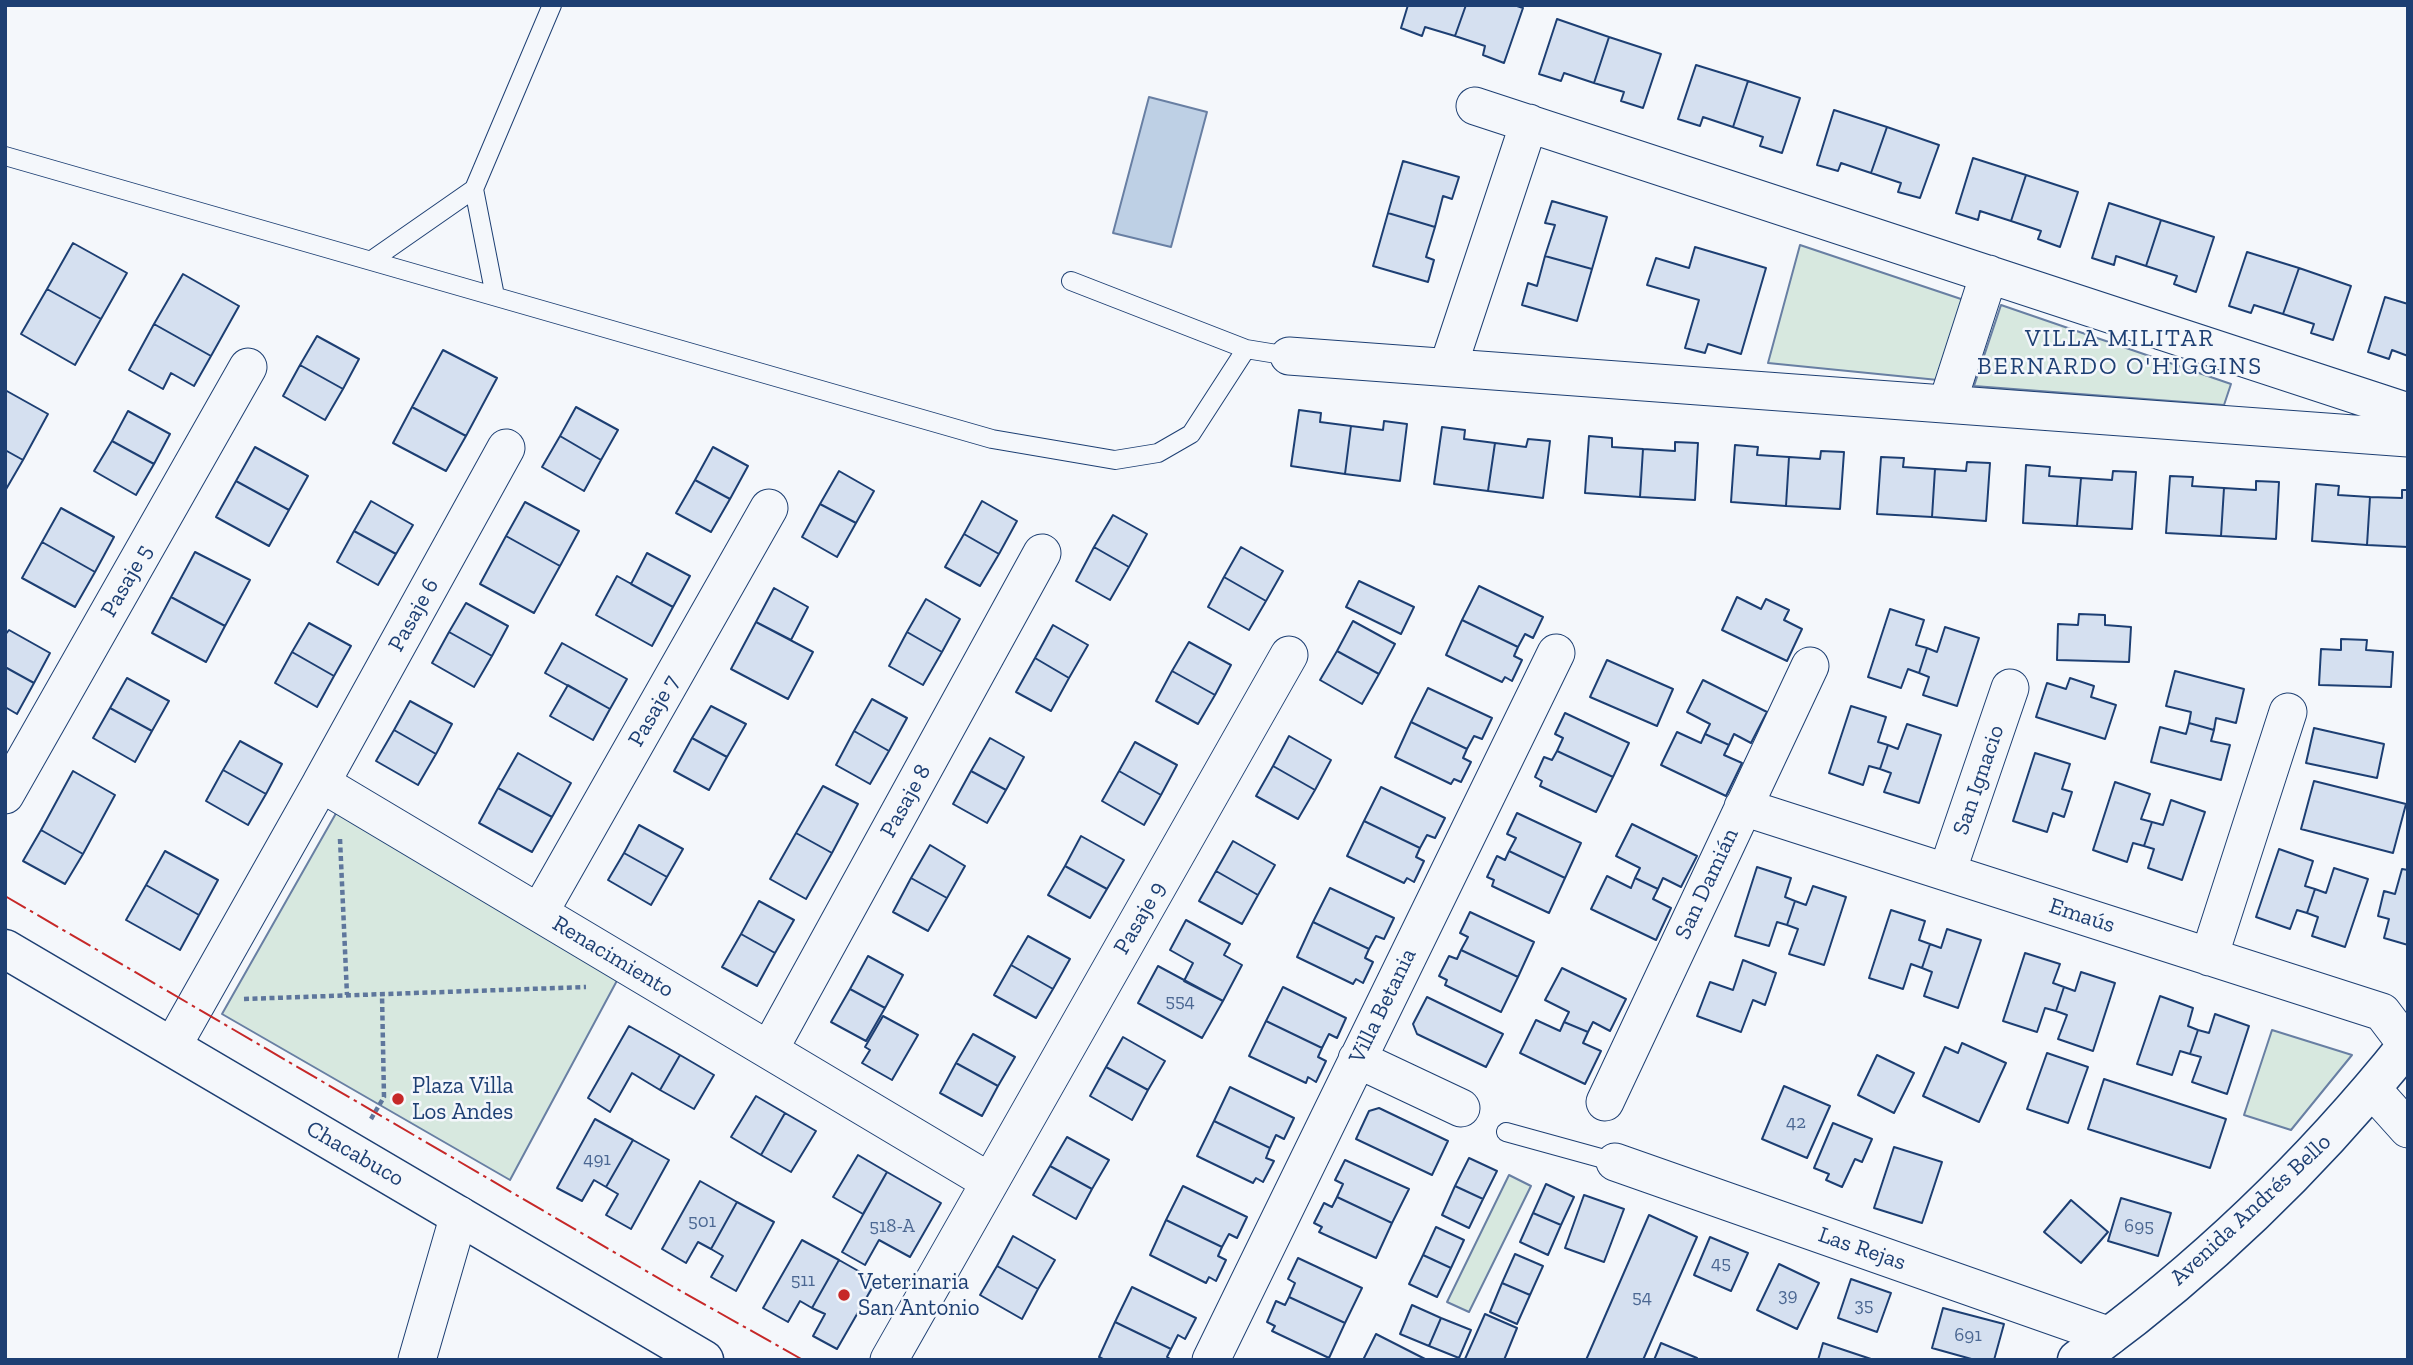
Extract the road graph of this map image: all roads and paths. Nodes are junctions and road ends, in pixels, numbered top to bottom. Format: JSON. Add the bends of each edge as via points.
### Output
{"nodes":[{"id":1,"x":552,"y":5,"type":"edge"},
{"id":2,"x":1475,"y":106,"type":"dead end"},
{"id":3,"x":1529,"y":123,"type":"junction"},
{"id":4,"x":5,"y":156,"type":"edge"},
{"id":5,"x":474,"y":189,"type":"junction"},
{"id":6,"x":372,"y":260,"type":"junction"},
{"id":7,"x":1989,"y":274,"type":"junction"},
{"id":8,"x":1071,"y":281,"type":"dead end"},
{"id":9,"x":495,"y":296,"type":"junction"},
{"id":10,"x":1245,"y":349,"type":"junction"},
{"id":11,"x":1289,"y":356,"type":"joint"},
{"id":12,"x":248,"y":367,"type":"dead end"},
{"id":13,"x":1448,"y":367,"type":"junction"},
{"id":14,"x":1947,"y":404,"type":"junction"},
{"id":15,"x":2408,"y":412,"type":"edge"},
{"id":16,"x":2408,"y":438,"type":"edge"},
{"id":17,"x":506,"y":448,"type":"dead end"},
{"id":18,"x":769,"y":508,"type":"dead end"},
{"id":19,"x":1042,"y":553,"type":"dead end"},
{"id":20,"x":1556,"y":653,"type":"dead end"},
{"id":21,"x":1289,"y":655,"type":"dead end"},
{"id":22,"x":1810,"y":666,"type":"dead end"},
{"id":23,"x":2010,"y":688,"type":"dead end"},
{"id":24,"x":2288,"y":712,"type":"dead end"},
{"id":25,"x":329,"y":788,"type":"junction"},
{"id":26,"x":5,"y":795,"type":"edge"},
{"id":27,"x":1743,"y":807,"type":"junction"},
{"id":28,"x":1947,"y":872,"type":"junction"},
{"id":29,"x":540,"y":913,"type":"junction"},
{"id":30,"x":5,"y":949,"type":"edge"},
{"id":31,"x":2209,"y":957,"type":"junction"},
{"id":32,"x":590,"y":987,"type":"dead end"},
{"id":33,"x":382,"y":994,"type":"junction"},
{"id":34,"x":348,"y":995,"type":"junction"},
{"id":35,"x":200,"y":1000,"type":"junction"},
{"id":36,"x":2407,"y":1044,"type":"edge"},
{"id":37,"x":172,"y":1047,"type":"junction"},
{"id":38,"x":769,"y":1050,"type":"junction"},
{"id":39,"x":1357,"y":1059,"type":"junction"},
{"id":40,"x":2372,"y":1089,"type":"junction"},
{"id":41,"x":1605,"y":1102,"type":"dead end"},
{"id":42,"x":1461,"y":1108,"type":"dead end"},
{"id":43,"x":2408,"y":1129,"type":"edge"},
{"id":44,"x":1506,"y":1132,"type":"dead end"},
{"id":45,"x":351,"y":1152,"type":"junction"},
{"id":46,"x":1615,"y":1161,"type":"joint"},
{"id":47,"x":990,"y":1182,"type":"junction"},
{"id":48,"x":459,"y":1215,"type":"junction"},
{"id":49,"x":2110,"y":1336,"type":"junction"},
{"id":50,"x":417,"y":1360,"type":"edge"},
{"id":51,"x":704,"y":1360,"type":"edge"},
{"id":52,"x":889,"y":1360,"type":"edge"},
{"id":53,"x":1211,"y":1360,"type":"edge"},
{"id":54,"x":2077,"y":1360,"type":"edge"}],
"edges":[{"from":1,"to":5,"type":"lane"},
{"from":2,"to":3,"type":"street"},
{"from":3,"to":7,"type":"street"},
{"from":3,"to":13,"type":"street"},
{"from":4,"to":6,"type":"lane"},
{"from":5,"to":6,"type":"lane"},
{"from":5,"to":9,"type":"lane"},
{"from":6,"to":9,"type":"lane"},
{"from":7,"to":14,"type":"street"},
{"from":7,"to":15,"type":"street"},
{"from":8,"to":10,"type":"lane"},
{"from":9,"to":10,"type":"lane","via":[[992,439],[1115,460],[1158,453],[1191,435]]},
{"from":10,"to":11,"type":"lane"},
{"from":11,"to":13,"type":"street"},
{"from":12,"to":26,"type":"street","name":"Pasaje 5"},
{"from":13,"to":14,"type":"street"},
{"from":14,"to":16,"type":"street"},
{"from":17,"to":25,"type":"street","name":"Pasaje 6"},
{"from":18,"to":29,"type":"street","name":"Pasaje 7"},
{"from":19,"to":38,"type":"street","name":"Pasaje 8"},
{"from":20,"to":39,"type":"street","name":"Villa Betania"},
{"from":21,"to":47,"type":"street","name":"Pasaje 9"},
{"from":22,"to":27,"type":"street","name":"San Damián"},
{"from":23,"to":28,"type":"street","name":"San Ignacio"},
{"from":24,"to":31,"type":"street"},
{"from":25,"to":29,"type":"street","name":"Renacimiento"},
{"from":25,"to":34,"type":"path"},
{"from":25,"to":35,"type":"street"},
{"from":27,"to":28,"type":"street","name":"Emaús"},
{"from":27,"to":41,"type":"street","name":"San Damián"},
{"from":28,"to":31,"type":"street","name":"Emaús"},
{"from":29,"to":38,"type":"street","name":"Renacimiento"},
{"from":30,"to":37,"type":"street","name":"Chacabuco"},
{"from":31,"to":36,"type":"street","name":"Emaús","via":[[2382,1012]]},
{"from":32,"to":33,"type":"path"},
{"from":33,"to":34,"type":"path"},
{"from":33,"to":45,"type":"path","via":[[384,1097]]},
{"from":34,"to":35,"type":"path"},
{"from":35,"to":37,"type":"street"},
{"from":36,"to":40,"type":"street","name":"Avenida Andrés Bello"},
{"from":37,"to":45,"type":"street","name":"Chacabuco"},
{"from":38,"to":47,"type":"street","name":"Renacimiento"},
{"from":39,"to":42,"type":"street"},
{"from":39,"to":53,"type":"street","name":"Villa Betania"},
{"from":40,"to":43,"type":"street"},
{"from":40,"to":49,"type":"street","name":"Avenida Andrés Bello","via":[[2269,1200]]},
{"from":44,"to":46,"type":"lane"},
{"from":45,"to":48,"type":"street","name":"Chacabuco"},
{"from":46,"to":49,"type":"street","name":"Las Rejas"},
{"from":47,"to":52,"type":"street"},
{"from":48,"to":50,"type":"street"},
{"from":48,"to":51,"type":"street","name":"Chacabuco"},
{"from":49,"to":54,"type":"street","name":"Avenida Andrés Bello"}]}
